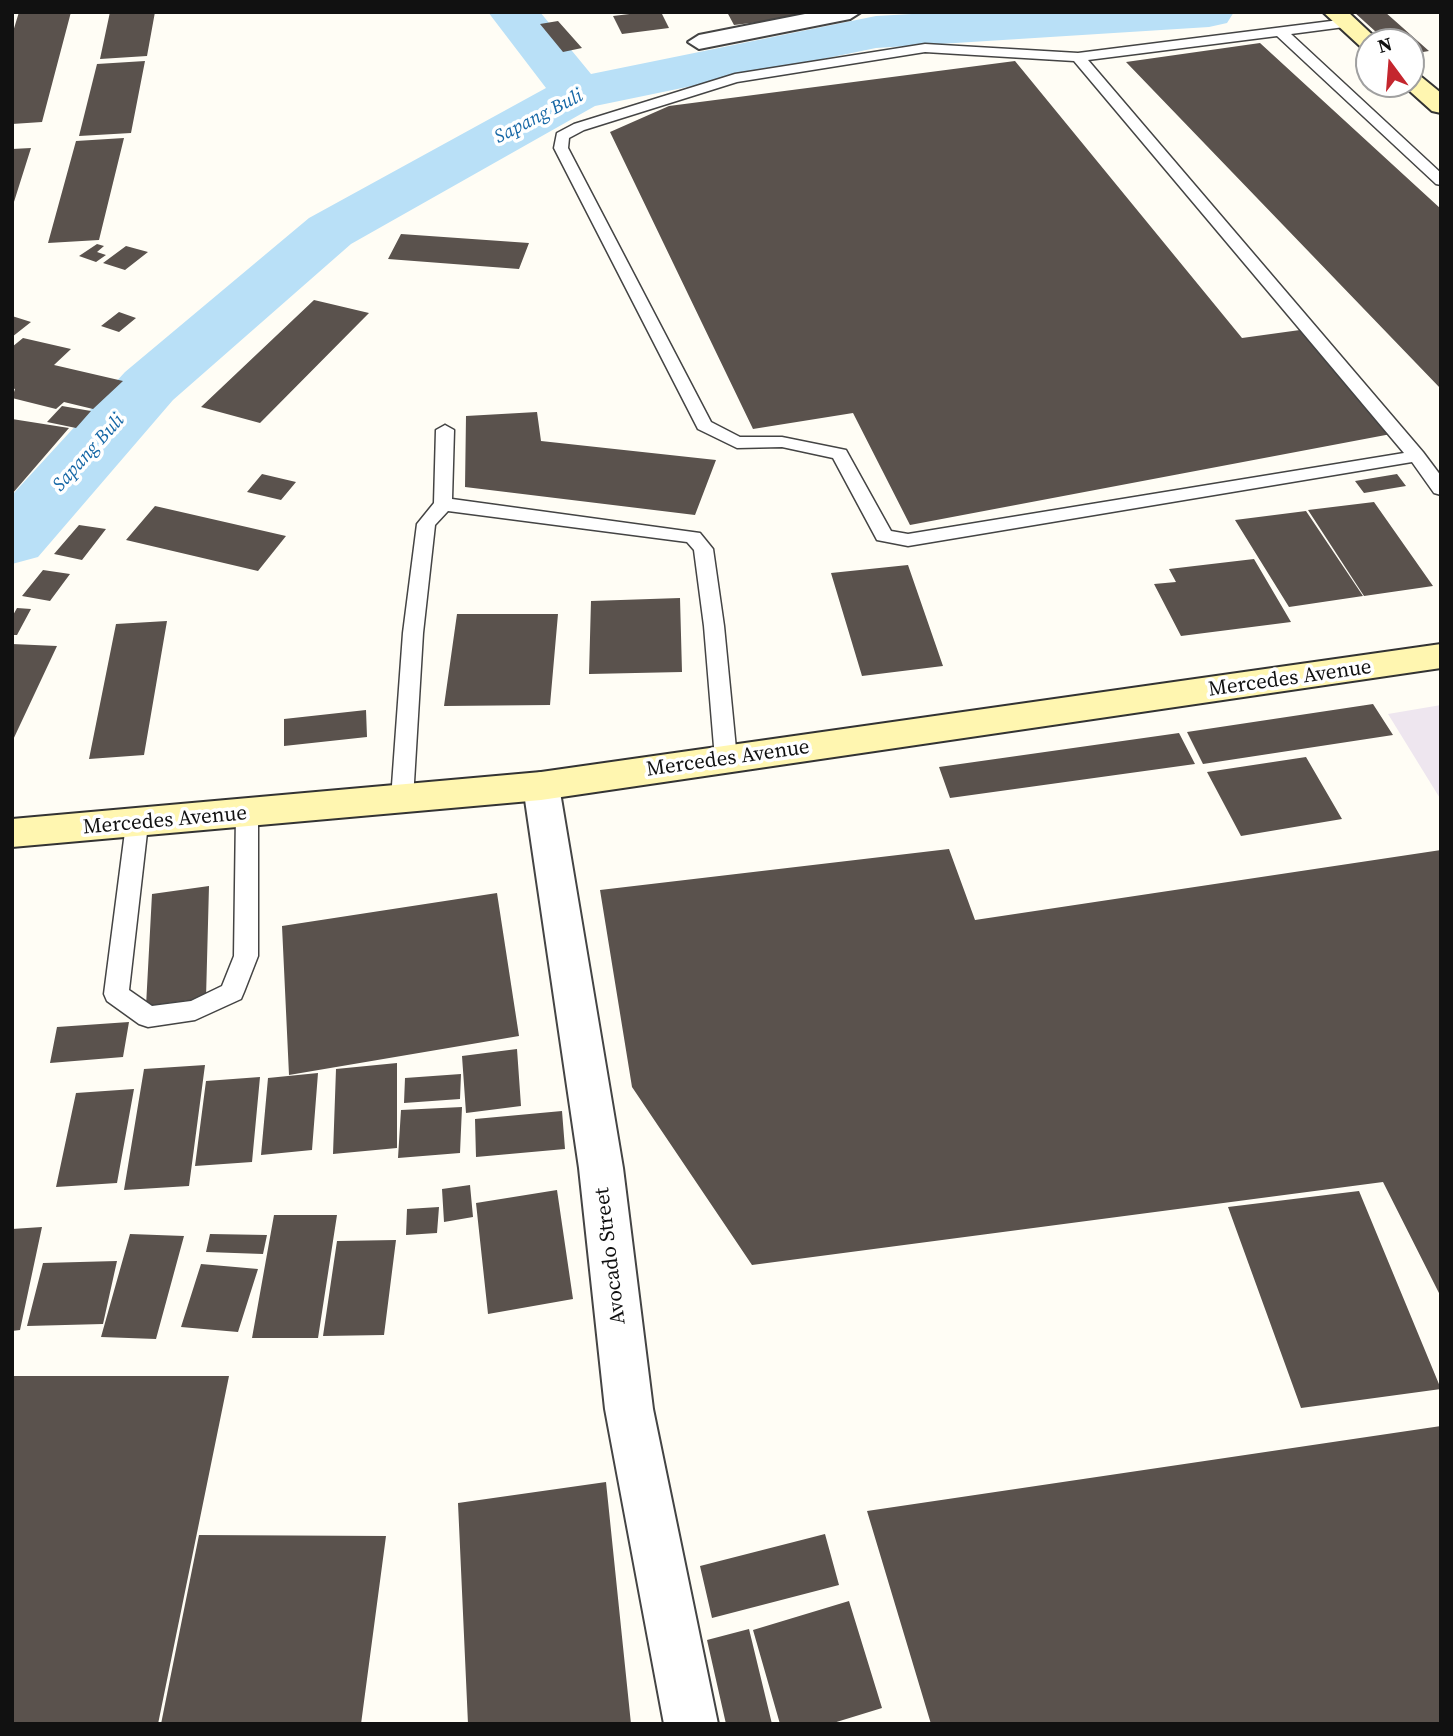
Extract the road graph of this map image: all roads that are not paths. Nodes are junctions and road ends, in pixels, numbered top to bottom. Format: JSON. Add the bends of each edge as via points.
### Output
{"nodes":[{"id":1,"x":850,"y":12,"type":"edge"},
{"id":2,"x":1340,"y":17,"type":"edge"},
{"id":3,"x":1355,"y":30,"type":"edge"},
{"id":4,"x":1281,"y":32,"type":"junction"},
{"id":5,"x":699,"y":41,"type":"dead end"},
{"id":6,"x":1078,"y":57,"type":"junction"},
{"id":7,"x":1425,"y":92,"type":"edge"},
{"id":8,"x":1441,"y":106,"type":"edge"},
{"id":9,"x":1441,"y":181,"type":"edge"},
{"id":10,"x":445,"y":430,"type":"dead end"},
{"id":11,"x":1417,"y":456,"type":"junction"},
{"id":12,"x":1441,"y":489,"type":"edge"},
{"id":13,"x":443,"y":504,"type":"junction"},
{"id":14,"x":1441,"y":656,"type":"edge"},
{"id":15,"x":726,"y":759,"type":"junction"},
{"id":16,"x":541,"y":786,"type":"junction"},
{"id":17,"x":402,"y":799,"type":"junction"},
{"id":18,"x":247,"y":814,"type":"junction"},
{"id":19,"x":137,"y":824,"type":"junction"},
{"id":20,"x":12,"y":833,"type":"edge"},
{"id":21,"x":691,"y":1724,"type":"edge"}],
"edges":[{"from":1,"to":5,"type":"street"},
{"from":2,"to":3,"type":"main road"},
{"from":2,"to":4,"type":"lane"},
{"from":4,"to":6,"type":"lane"},
{"from":4,"to":9,"type":"lane"},
{"from":6,"to":11,"type":"lane"},
{"from":6,"to":11,"type":"lane","via":[[925,48],[735,78],[579,128],[562,136],[561,148],[704,425],[737,443],[782,442],[840,454],[884,536],[908,540]]},
{"from":7,"to":8,"type":"main road"},
{"from":10,"to":13,"type":"lane"},
{"from":11,"to":12,"type":"lane"},
{"from":13,"to":15,"type":"lane","via":[[693,537],[703,549],[705,562]]},
{"from":13,"to":17,"type":"lane","via":[[426,524]]},
{"from":14,"to":15,"type":"main road","name":"Mercedes Avenue"},
{"from":15,"to":16,"type":"main road","name":"Mercedes Avenue"},
{"from":16,"to":17,"type":"main road","name":"Mercedes Avenue"},
{"from":16,"to":21,"type":"street","name":"Avocado Street","via":[[601,1168],[629,1409]]},
{"from":17,"to":18,"type":"main road","name":"Mercedes Avenue"},
{"from":18,"to":19,"type":"main road","name":"Mercedes Avenue"},
{"from":18,"to":19,"type":"lane","via":[[246,956],[232,992],[195,1010],[148,1017],[116,994]]},
{"from":19,"to":20,"type":"main road","name":"Mercedes Avenue"}]}
